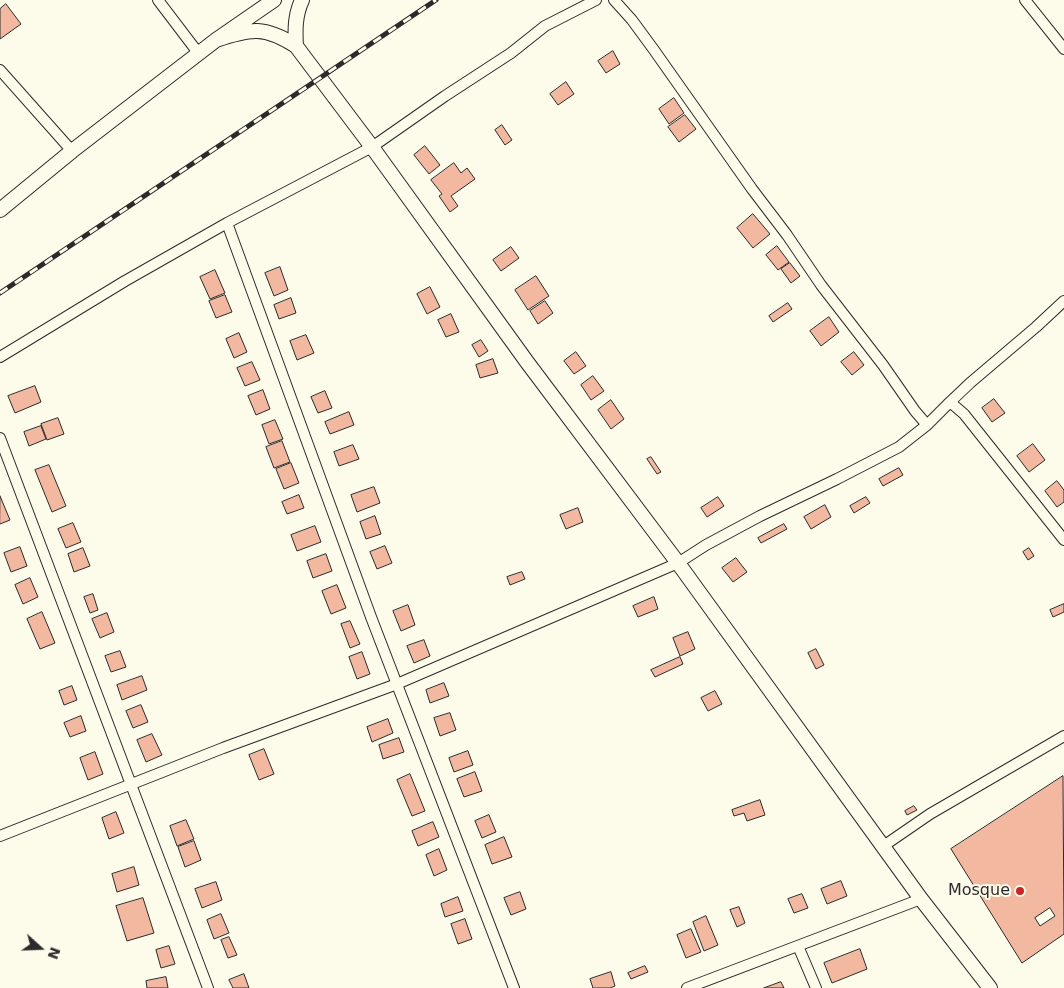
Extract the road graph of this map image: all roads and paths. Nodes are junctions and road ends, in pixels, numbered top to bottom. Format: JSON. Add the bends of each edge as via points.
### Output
{"nodes":[{"id":1,"x":158,"y":0,"type":"edge"},
{"id":2,"x":274,"y":0,"type":"edge"},
{"id":3,"x":302,"y":0,"type":"edge"},
{"id":4,"x":596,"y":0,"type":"edge"},
{"id":5,"x":614,"y":0,"type":"edge"},
{"id":6,"x":1025,"y":0,"type":"edge"},
{"id":7,"x":216,"y":40,"type":"junction"},
{"id":8,"x":296,"y":46,"type":"junction"},
{"id":9,"x":1064,"y":49,"type":"edge"},
{"id":10,"x":199,"y":54,"type":"junction"},
{"id":11,"x":0,"y":70,"type":"edge"},
{"id":12,"x":372,"y":147,"type":"junction"},
{"id":13,"x":72,"y":152,"type":"junction"},
{"id":14,"x":0,"y":210,"type":"edge"},
{"id":15,"x":226,"y":223,"type":"junction"},
{"id":16,"x":1064,"y":301,"type":"edge"},
{"id":17,"x":0,"y":357,"type":"edge"},
{"id":18,"x":950,"y":402,"type":"junction"},
{"id":19,"x":928,"y":426,"type":"junction"},
{"id":20,"x":0,"y":438,"type":"edge"},
{"id":21,"x":1064,"y":540,"type":"edge"},
{"id":22,"x":678,"y":563,"type":"junction"},
{"id":23,"x":397,"y":684,"type":"junction"},
{"id":24,"x":1064,"y":736,"type":"edge"},
{"id":25,"x":130,"y":785,"type":"junction"},
{"id":26,"x":0,"y":836,"type":"edge"},
{"id":27,"x":882,"y":847,"type":"junction"},
{"id":28,"x":921,"y":899,"type":"junction"},
{"id":29,"x":798,"y":946,"type":"junction"},
{"id":30,"x":208,"y":988,"type":"edge"},
{"id":31,"x":514,"y":988,"type":"edge"},
{"id":32,"x":687,"y":988,"type":"edge"},
{"id":33,"x":816,"y":988,"type":"edge"},
{"id":34,"x":990,"y":988,"type":"edge"}],
"edges":[{"from":1,"to":10,"type":"street"},
{"from":2,"to":7,"type":"street"},
{"from":3,"to":8,"type":"street","via":[[296,19]]},
{"from":4,"to":12,"type":"street","via":[[545,26],[511,53]]},
{"from":5,"to":19,"type":"street","via":[[632,20],[821,285]]},
{"from":6,"to":9,"type":"street"},
{"from":7,"to":8,"type":"street","via":[[251,30],[280,36]]},
{"from":7,"to":10,"type":"street"},
{"from":8,"to":12,"type":"street"},
{"from":10,"to":13,"type":"street"},
{"from":11,"to":13,"type":"street"},
{"from":12,"to":15,"type":"street"},
{"from":12,"to":22,"type":"street","via":[[527,362]]},
{"from":13,"to":14,"type":"street"},
{"from":15,"to":17,"type":"street"},
{"from":15,"to":23,"type":"street"},
{"from":16,"to":18,"type":"street"},
{"from":18,"to":19,"type":"street"},
{"from":18,"to":21,"type":"street","via":[[964,414]]},
{"from":19,"to":22,"type":"street","via":[[899,447],[760,516]]},
{"from":20,"to":25,"type":"street"},
{"from":22,"to":23,"type":"street"},
{"from":22,"to":27,"type":"street"},
{"from":23,"to":25,"type":"street"},
{"from":23,"to":31,"type":"street"},
{"from":24,"to":27,"type":"street","via":[[930,814]]},
{"from":25,"to":26,"type":"street"},
{"from":25,"to":30,"type":"street"},
{"from":27,"to":28,"type":"street"},
{"from":28,"to":29,"type":"street"},
{"from":28,"to":34,"type":"street"},
{"from":29,"to":32,"type":"street"},
{"from":29,"to":33,"type":"street"}]}
